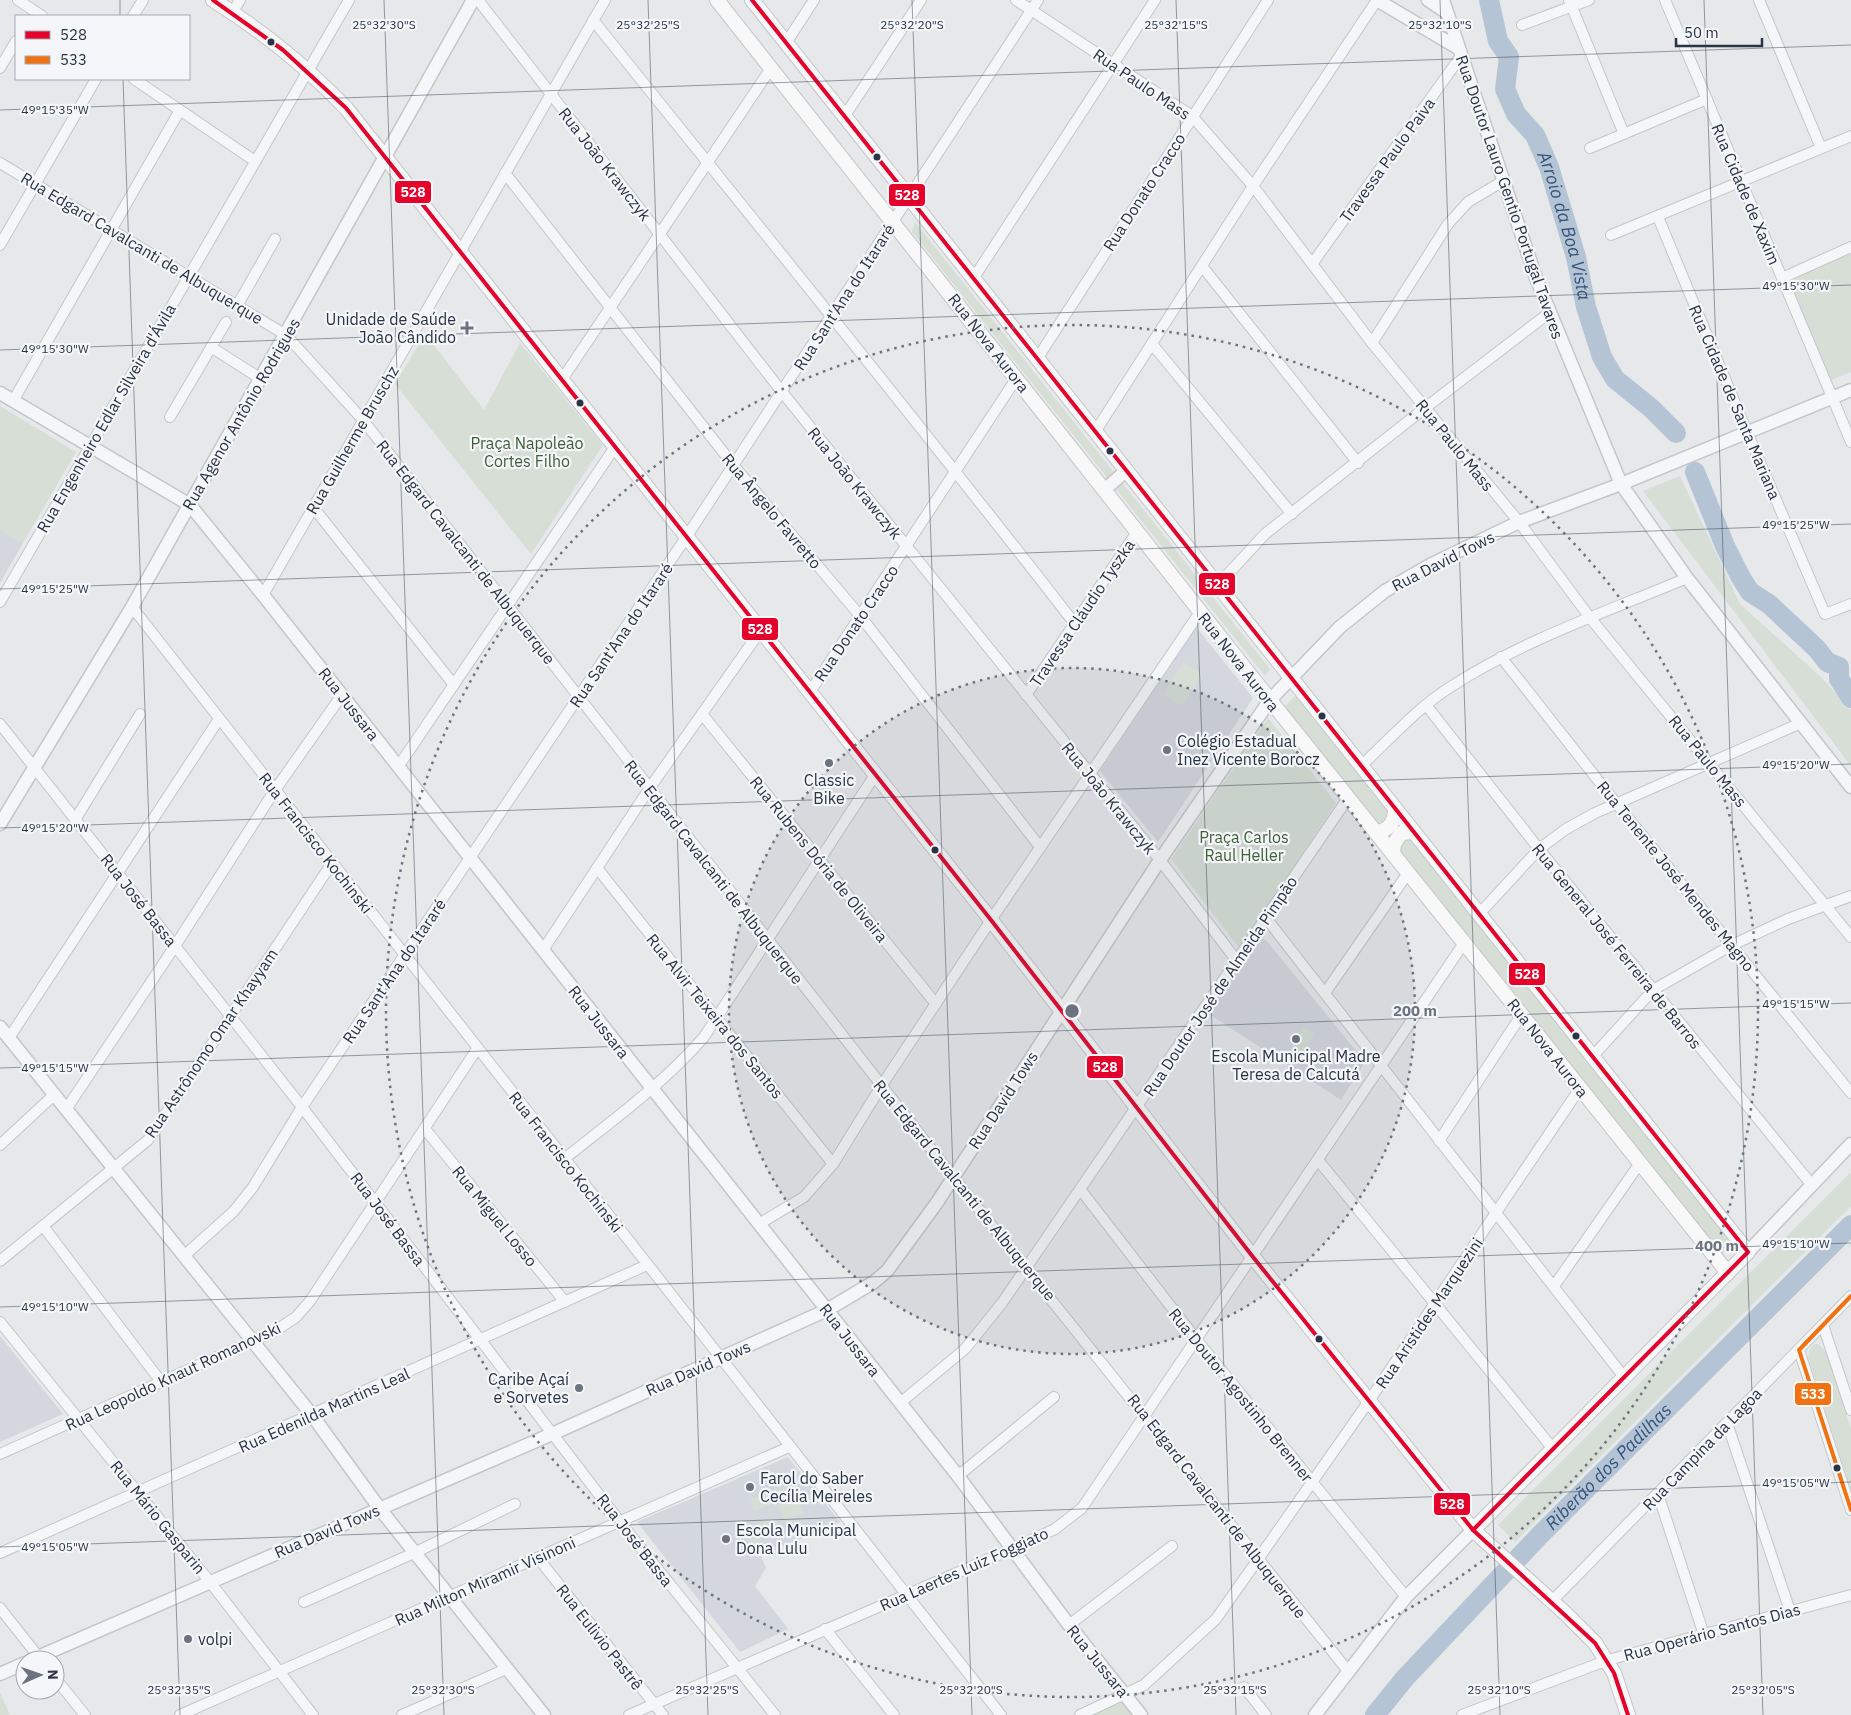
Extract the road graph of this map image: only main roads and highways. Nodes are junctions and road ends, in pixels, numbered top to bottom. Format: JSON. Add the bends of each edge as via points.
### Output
{"nodes":[{"id":1,"x":213,"y":0,"type":"edge"},
{"id":2,"x":717,"y":0,"type":"edge"},
{"id":3,"x":752,"y":0,"type":"edge"},
{"id":4,"x":1395,"y":809,"type":"junction"},
{"id":5,"x":1376,"y":832,"type":"junction"},
{"id":6,"x":1414,"y":832,"type":"junction"},
{"id":7,"x":1393,"y":854,"type":"junction"},
{"id":8,"x":1728,"y":1273,"type":"junction"},
{"id":9,"x":1459,"y":1512,"type":"junction"},
{"id":10,"x":1485,"y":1517,"type":"junction"},
{"id":11,"x":1473,"y":1530,"type":"junction"},
{"id":12,"x":1628,"y":1715,"type":"edge"}],
"edges":[{"from":1,"to":9,"type":"main road","via":[[308,69],[346,108],[991,920],[1253,1257]]},
{"from":2,"to":5,"type":"main road","name":"Rua Nova Aurora"},
{"from":3,"to":4,"type":"main road","name":"Rua Nova Aurora"},
{"from":4,"to":5,"type":"main road","via":[[1388,827]]},
{"from":4,"to":6,"type":"main road","name":"Rua Nova Aurora"},
{"from":5,"to":7,"type":"main road","name":"Rua Nova Aurora"},
{"from":6,"to":7,"type":"main road","via":[[1401,833],[1394,844]]},
{"from":6,"to":8,"type":"main road","name":"Rua Nova Aurora","via":[[1748,1252]]},
{"from":7,"to":8,"type":"main road","name":"Rua Nova Aurora"},
{"from":8,"to":10,"type":"main road"},
{"from":9,"to":10,"type":"main road","via":[[1469,1517]]},
{"from":9,"to":11,"type":"main road"},
{"from":10,"to":11,"type":"main road"},
{"from":11,"to":12,"type":"main road","via":[[1582,1628],[1608,1660]]}]}
